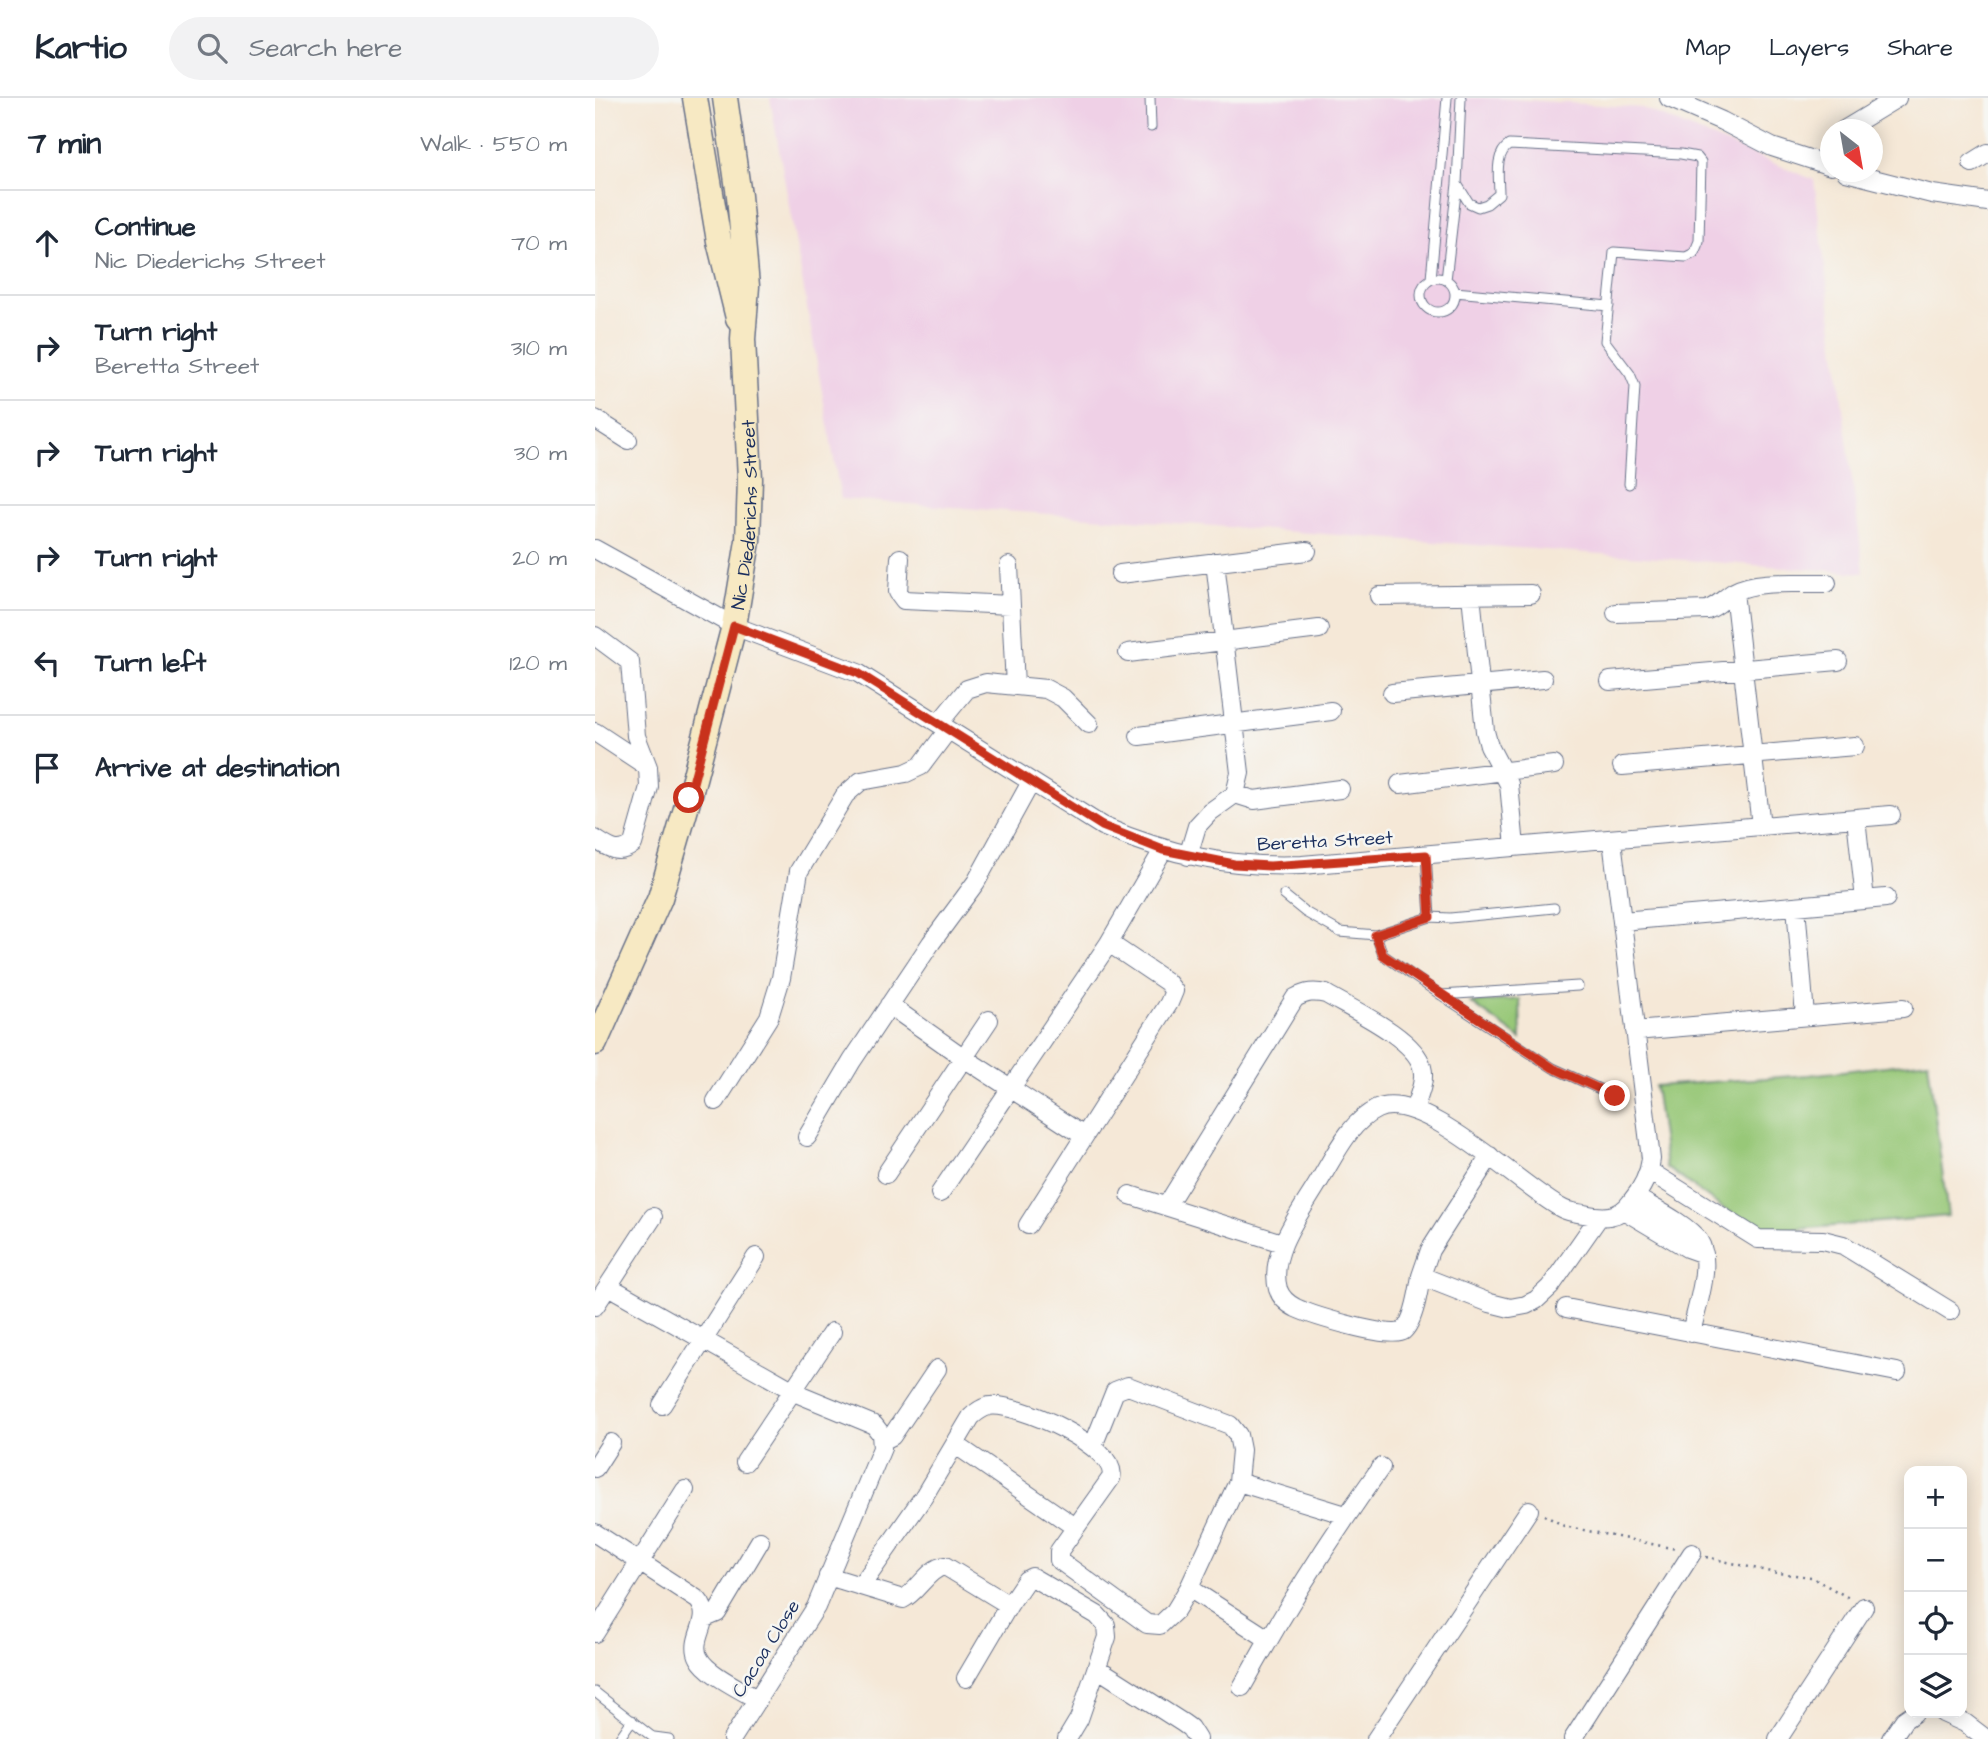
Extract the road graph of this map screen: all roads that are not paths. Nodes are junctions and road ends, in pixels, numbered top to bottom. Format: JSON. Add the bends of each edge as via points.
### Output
{"nodes":[{"id":1,"x":695,"y":98,"type":"edge"},
{"id":2,"x":725,"y":98,"type":"edge"},
{"id":3,"x":1150,"y":98,"type":"edge"},
{"id":4,"x":1447,"y":98,"type":"edge"},
{"id":5,"x":1461,"y":98,"type":"edge"},
{"id":6,"x":1669,"y":98,"type":"edge"},
{"id":7,"x":1897,"y":98,"type":"edge"},
{"id":8,"x":1862,"y":119,"type":"edge"},
{"id":9,"x":1151,"y":127,"type":"dead end"},
{"id":10,"x":1988,"y":153,"type":"edge"},
{"id":11,"x":1820,"y":163,"type":"edge"},
{"id":12,"x":1972,"y":163,"type":"dead end"},
{"id":13,"x":1883,"y":181,"type":"edge"},
{"id":14,"x":1457,"y":184,"type":"junction"},
{"id":15,"x":1988,"y":202,"type":"edge"},
{"id":16,"x":1431,"y":279,"type":"junction"},
{"id":17,"x":1446,"y":280,"type":"junction"},
{"id":18,"x":1455,"y":292,"type":"junction"},
{"id":19,"x":1609,"y":306,"type":"junction"},
{"id":20,"x":743,"y":339,"type":"junction"},
{"id":21,"x":595,"y":419,"type":"edge"},
{"id":22,"x":628,"y":440,"type":"dead end"},
{"id":23,"x":1629,"y":484,"type":"dead end"},
{"id":24,"x":595,"y":549,"type":"edge"},
{"id":25,"x":1307,"y":551,"type":"dead end"},
{"id":26,"x":900,"y":558,"type":"dead end"},
{"id":27,"x":1215,"y":562,"type":"junction"},
{"id":28,"x":1009,"y":566,"type":"dead end"},
{"id":29,"x":1120,"y":574,"type":"dead end"},
{"id":30,"x":1827,"y":583,"type":"dead end"},
{"id":31,"x":1734,"y":592,"type":"junction"},
{"id":32,"x":1531,"y":594,"type":"dead end"},
{"id":33,"x":1471,"y":595,"type":"junction"},
{"id":34,"x":1379,"y":596,"type":"dead end"},
{"id":35,"x":1011,"y":605,"type":"junction"},
{"id":36,"x":1616,"y":613,"type":"dead end"},
{"id":37,"x":734,"y":626,"type":"junction"},
{"id":38,"x":1319,"y":629,"type":"dead end"},
{"id":39,"x":595,"y":636,"type":"edge"},
{"id":40,"x":1224,"y":641,"type":"junction"},
{"id":41,"x":1128,"y":653,"type":"dead end"},
{"id":42,"x":1837,"y":662,"type":"dead end"},
{"id":43,"x":1744,"y":668,"type":"junction"},
{"id":44,"x":1543,"y":679,"type":"dead end"},
{"id":45,"x":1610,"y":681,"type":"dead end"},
{"id":46,"x":1480,"y":684,"type":"junction"},
{"id":47,"x":1015,"y":686,"type":"junction"},
{"id":48,"x":1392,"y":693,"type":"dead end"},
{"id":49,"x":1331,"y":711,"type":"dead end"},
{"id":50,"x":1089,"y":724,"type":"dead end"},
{"id":51,"x":1234,"y":724,"type":"junction"},
{"id":52,"x":944,"y":726,"type":"junction"},
{"id":53,"x":595,"y":732,"type":"edge"},
{"id":54,"x":1139,"y":736,"type":"dead end"},
{"id":55,"x":1855,"y":746,"type":"dead end"},
{"id":56,"x":1753,"y":755,"type":"junction"},
{"id":57,"x":1554,"y":765,"type":"dead end"},
{"id":58,"x":1622,"y":766,"type":"dead end"},
{"id":59,"x":648,"y":767,"type":"junction"},
{"id":60,"x":1503,"y":771,"type":"junction"},
{"id":61,"x":1031,"y":782,"type":"junction"},
{"id":62,"x":1400,"y":784,"type":"dead end"},
{"id":63,"x":1340,"y":789,"type":"dead end"},
{"id":64,"x":1235,"y":794,"type":"junction"},
{"id":65,"x":1891,"y":815,"type":"dead end"},
{"id":66,"x":1856,"y":818,"type":"junction"},
{"id":67,"x":1761,"y":826,"type":"junction"},
{"id":68,"x":595,"y":839,"type":"edge"},
{"id":69,"x":1612,"y":839,"type":"junction"},
{"id":70,"x":1515,"y":847,"type":"junction"},
{"id":71,"x":1163,"y":850,"type":"junction"},
{"id":72,"x":1426,"y":855,"type":"junction"},
{"id":73,"x":1188,"y":856,"type":"junction"},
{"id":74,"x":1284,"y":895,"type":"dead end"},
{"id":75,"x":1886,"y":898,"type":"dead end"},
{"id":76,"x":1865,"y":900,"type":"junction"},
{"id":77,"x":1796,"y":906,"type":"junction"},
{"id":78,"x":1554,"y":908,"type":"dead end"},
{"id":79,"x":1430,"y":917,"type":"junction"},
{"id":80,"x":1622,"y":921,"type":"junction"},
{"id":81,"x":1375,"y":935,"type":"junction"},
{"id":82,"x":1109,"y":943,"type":"junction"},
{"id":83,"x":1578,"y":986,"type":"dead end"},
{"id":84,"x":1441,"y":995,"type":"junction"},
{"id":85,"x":889,"y":1005,"type":"junction"},
{"id":86,"x":1903,"y":1008,"type":"dead end"},
{"id":87,"x":1805,"y":1016,"type":"junction"},
{"id":88,"x":989,"y":1020,"type":"dead end"},
{"id":89,"x":1635,"y":1031,"type":"junction"},
{"id":90,"x":595,"y":1043,"type":"edge"},
{"id":91,"x":964,"y":1058,"type":"junction"},
{"id":92,"x":1010,"y":1088,"type":"junction"},
{"id":93,"x":1615,"y":1096,"type":"dead end"},
{"id":94,"x":716,"y":1101,"type":"dead end"},
{"id":95,"x":1414,"y":1110,"type":"junction"},
{"id":96,"x":1084,"y":1136,"type":"junction"},
{"id":97,"x":807,"y":1138,"type":"dead end"},
{"id":98,"x":1490,"y":1156,"type":"junction"},
{"id":99,"x":1649,"y":1171,"type":"junction"},
{"id":100,"x":886,"y":1174,"type":"dead end"},
{"id":101,"x":940,"y":1193,"type":"dead end"},
{"id":102,"x":1130,"y":1195,"type":"dead end"},
{"id":103,"x":1630,"y":1204,"type":"junction"},
{"id":104,"x":1167,"y":1205,"type":"junction"},
{"id":105,"x":653,"y":1217,"type":"dead end"},
{"id":106,"x":1599,"y":1217,"type":"junction"},
{"id":107,"x":1028,"y":1225,"type":"dead end"},
{"id":108,"x":1282,"y":1243,"type":"junction"},
{"id":109,"x":756,"y":1257,"type":"dead end"},
{"id":110,"x":1421,"y":1276,"type":"junction"},
{"id":111,"x":608,"y":1286,"type":"junction"},
{"id":112,"x":595,"y":1306,"type":"edge"},
{"id":113,"x":1566,"y":1308,"type":"dead end"},
{"id":114,"x":1950,"y":1311,"type":"dead end"},
{"id":115,"x":832,"y":1332,"type":"dead end"},
{"id":116,"x":1691,"y":1333,"type":"junction"},
{"id":117,"x":703,"y":1340,"type":"junction"},
{"id":118,"x":937,"y":1370,"type":"dead end"},
{"id":119,"x":1897,"y":1373,"type":"dead end"},
{"id":120,"x":794,"y":1391,"type":"junction"},
{"id":121,"x":662,"y":1405,"type":"dead end"},
{"id":122,"x":882,"y":1441,"type":"junction"},
{"id":123,"x":611,"y":1443,"type":"dead end"},
{"id":124,"x":956,"y":1445,"type":"junction"},
{"id":125,"x":1093,"y":1446,"type":"junction"},
{"id":126,"x":745,"y":1462,"type":"dead end"},
{"id":127,"x":1381,"y":1467,"type":"dead end"},
{"id":128,"x":595,"y":1468,"type":"edge"},
{"id":129,"x":1238,"y":1482,"type":"junction"},
{"id":130,"x":685,"y":1490,"type":"dead end"},
{"id":131,"x":1529,"y":1510,"type":"dead end"},
{"id":132,"x":1346,"y":1515,"type":"junction"},
{"id":133,"x":1075,"y":1527,"type":"junction"},
{"id":134,"x":595,"y":1533,"type":"edge"},
{"id":135,"x":760,"y":1541,"type":"dead end"},
{"id":136,"x":1692,"y":1553,"type":"dead end"},
{"id":137,"x":640,"y":1562,"type":"junction"},
{"id":138,"x":828,"y":1576,"type":"junction"},
{"id":139,"x":861,"y":1586,"type":"junction"},
{"id":140,"x":1189,"y":1588,"type":"junction"},
{"id":141,"x":1009,"y":1605,"type":"junction"},
{"id":142,"x":1864,"y":1607,"type":"dead end"},
{"id":143,"x":705,"y":1618,"type":"junction"},
{"id":144,"x":595,"y":1633,"type":"edge"},
{"id":145,"x":1268,"y":1639,"type":"junction"},
{"id":146,"x":1097,"y":1668,"type":"junction"},
{"id":147,"x":966,"y":1678,"type":"dead end"},
{"id":148,"x":1242,"y":1687,"type":"dead end"},
{"id":149,"x":761,"y":1695,"type":"junction"},
{"id":150,"x":597,"y":1698,"type":"edge"},
{"id":151,"x":1907,"y":1718,"type":"edge"},
{"id":152,"x":1954,"y":1718,"type":"edge"},
{"id":153,"x":632,"y":1720,"type":"junction"},
{"id":154,"x":654,"y":1738,"type":"edge"},
{"id":155,"x":619,"y":1739,"type":"edge"},
{"id":156,"x":669,"y":1739,"type":"edge"},
{"id":157,"x":732,"y":1739,"type":"edge"},
{"id":158,"x":1067,"y":1739,"type":"edge"},
{"id":159,"x":1197,"y":1739,"type":"edge"},
{"id":160,"x":1376,"y":1739,"type":"edge"},
{"id":161,"x":1573,"y":1739,"type":"edge"},
{"id":162,"x":1778,"y":1739,"type":"edge"},
{"id":163,"x":1891,"y":1739,"type":"edge"},
{"id":164,"x":1986,"y":1739,"type":"edge"}],
"edges":[{"from":1,"to":20,"type":"street","name":"Nic Diederichs Street","via":[[719,241]]},
{"from":2,"to":20,"type":"street","name":"Nic Diederichs Street","via":[[746,262]]},
{"from":3,"to":9,"type":"lane"},
{"from":4,"to":16,"type":"lane"},
{"from":5,"to":14,"type":"lane"},
{"from":6,"to":11,"type":"street","via":[[1772,148]]},
{"from":7,"to":8,"type":"street"},
{"from":10,"to":12,"type":"street"},
{"from":13,"to":15,"type":"street"},
{"from":14,"to":17,"type":"lane"},
{"from":14,"to":19,"type":"lane","via":[[1469,203],[1487,204],[1499,194],[1500,156],[1509,145],[1697,157],[1703,169],[1697,248],[1686,257],[1614,252]]},
{"from":16,"to":17,"type":"lane"},
{"from":16,"to":18,"type":"lane","via":[[1420,293],[1429,311],[1448,309]]},
{"from":17,"to":18,"type":"lane"},
{"from":18,"to":19,"type":"lane"},
{"from":19,"to":23,"type":"lane","via":[[1605,341],[1635,386]]},
{"from":20,"to":37,"type":"street","name":"Nic Diederichs Street","via":[[750,513]]},
{"from":21,"to":22,"type":"street"},
{"from":24,"to":37,"type":"street","name":"Beretta Street"},
{"from":25,"to":27,"type":"street"},
{"from":26,"to":35,"type":"street","via":[[898,592],[904,600]]},
{"from":27,"to":29,"type":"street"},
{"from":27,"to":40,"type":"street"},
{"from":28,"to":35,"type":"street"},
{"from":30,"to":31,"type":"street","via":[[1769,584]]},
{"from":31,"to":36,"type":"street","via":[[1707,610]]},
{"from":31,"to":43,"type":"street"},
{"from":32,"to":33,"type":"street"},
{"from":33,"to":34,"type":"street"},
{"from":33,"to":46,"type":"street"},
{"from":35,"to":47,"type":"street"},
{"from":37,"to":52,"type":"street","name":"Beretta Street","via":[[858,673]]},
{"from":37,"to":90,"type":"street","name":"Nic Diederichs Street","via":[[660,898]]},
{"from":38,"to":40,"type":"street"},
{"from":39,"to":59,"type":"street","via":[[630,662],[636,736]]},
{"from":40,"to":41,"type":"street"},
{"from":40,"to":51,"type":"street"},
{"from":42,"to":43,"type":"street"},
{"from":43,"to":45,"type":"street"},
{"from":43,"to":56,"type":"street"},
{"from":44,"to":46,"type":"street"},
{"from":46,"to":48,"type":"street"},
{"from":46,"to":60,"type":"street","via":[[1489,746]]},
{"from":47,"to":50,"type":"street","via":[[1055,693]]},
{"from":47,"to":52,"type":"street","via":[[986,683],[967,689]]},
{"from":49,"to":51,"type":"street"},
{"from":51,"to":54,"type":"street"},
{"from":51,"to":64,"type":"street","via":[[1240,774]]},
{"from":52,"to":61,"type":"street","name":"Beretta Street"},
{"from":52,"to":94,"type":"street","via":[[922,766],[861,781],[845,795],[799,871],[781,978],[769,1017]]},
{"from":53,"to":59,"type":"street"},
{"from":55,"to":56,"type":"street"},
{"from":56,"to":58,"type":"street"},
{"from":56,"to":67,"type":"street"},
{"from":57,"to":60,"type":"street"},
{"from":59,"to":68,"type":"street","via":[[649,787],[633,844],[614,851]]},
{"from":60,"to":62,"type":"street"},
{"from":60,"to":70,"type":"street","via":[[1509,784]]},
{"from":61,"to":71,"type":"street","name":"Beretta Street","via":[[1102,826]]},
{"from":61,"to":85,"type":"street","via":[[976,883]]},
{"from":63,"to":64,"type":"street","via":[[1255,800]]},
{"from":64,"to":73,"type":"street","via":[[1197,826]]},
{"from":65,"to":66,"type":"street","name":"Beretta Street"},
{"from":66,"to":67,"type":"street","name":"Beretta Street"},
{"from":66,"to":76,"type":"street"},
{"from":67,"to":69,"type":"street","name":"Beretta Street"},
{"from":69,"to":70,"type":"street","name":"Beretta Street"},
{"from":69,"to":80,"type":"street"},
{"from":70,"to":72,"type":"street","name":"Beretta Street"},
{"from":71,"to":73,"type":"street","name":"Beretta Street"},
{"from":71,"to":82,"type":"street"},
{"from":72,"to":73,"type":"street","name":"Beretta Street","via":[[1270,866]]},
{"from":72,"to":79,"type":"lane"},
{"from":74,"to":81,"type":"lane","via":[[1340,932]]},
{"from":75,"to":76,"type":"street"},
{"from":76,"to":77,"type":"street"},
{"from":77,"to":80,"type":"street"},
{"from":77,"to":87,"type":"street"},
{"from":78,"to":79,"type":"lane"},
{"from":79,"to":81,"type":"lane"},
{"from":80,"to":89,"type":"street"},
{"from":81,"to":84,"type":"lane","via":[[1383,955]]},
{"from":82,"to":92,"type":"street"},
{"from":82,"to":96,"type":"street","via":[[1174,991]]},
{"from":83,"to":84,"type":"lane"},
{"from":84,"to":93,"type":"lane","via":[[1553,1068]]},
{"from":85,"to":91,"type":"street"},
{"from":85,"to":97,"type":"street"},
{"from":86,"to":87,"type":"street"},
{"from":87,"to":89,"type":"street"},
{"from":88,"to":91,"type":"street"},
{"from":89,"to":99,"type":"street"},
{"from":91,"to":92,"type":"street"},
{"from":91,"to":100,"type":"street"},
{"from":92,"to":96,"type":"street"},
{"from":92,"to":101,"type":"street"},
{"from":95,"to":98,"type":"street"},
{"from":95,"to":104,"type":"street","via":[[1423,1078],[1418,1056],[1392,1034],[1326,994],[1305,993],[1295,998]]},
{"from":95,"to":108,"type":"street","via":[[1381,1107],[1360,1121]]},
{"from":96,"to":107,"type":"street"},
{"from":98,"to":106,"type":"street","via":[[1564,1210]]},
{"from":98,"to":110,"type":"street","via":[[1430,1250]]},
{"from":99,"to":103,"type":"street"},
{"from":99,"to":114,"type":"street","via":[[1758,1239],[1823,1240],[1843,1245]]},
{"from":102,"to":104,"type":"street"},
{"from":103,"to":106,"type":"street"},
{"from":103,"to":116,"type":"street","via":[[1696,1238],[1704,1254]]},
{"from":104,"to":108,"type":"street"},
{"from":105,"to":111,"type":"street"},
{"from":106,"to":110,"type":"street","via":[[1550,1287],[1526,1305],[1510,1308],[1490,1303]]},
{"from":108,"to":110,"type":"street","via":[[1277,1287],[1285,1301],[1365,1329],[1403,1331],[1409,1324]]},
{"from":109,"to":117,"type":"street"},
{"from":111,"to":112,"type":"street"},
{"from":111,"to":117,"type":"street"},
{"from":113,"to":116,"type":"street"},
{"from":115,"to":120,"type":"street"},
{"from":116,"to":119,"type":"street"},
{"from":117,"to":120,"type":"street"},
{"from":117,"to":121,"type":"street"},
{"from":118,"to":122,"type":"street","via":[[892,1436]]},
{"from":120,"to":122,"type":"street","via":[[874,1425]]},
{"from":120,"to":126,"type":"street"},
{"from":122,"to":138,"type":"street","name":"Cacoa Close"},
{"from":123,"to":128,"type":"street"},
{"from":124,"to":125,"type":"street","via":[[971,1418],[992,1405],[1025,1412]]},
{"from":124,"to":133,"type":"street"},
{"from":124,"to":139,"type":"street"},
{"from":125,"to":129,"type":"street","via":[[1115,1391],[1128,1386],[1230,1425],[1240,1444]]},
{"from":125,"to":133,"type":"street","via":[[1113,1472]]},
{"from":127,"to":132,"type":"street"},
{"from":129,"to":132,"type":"street"},
{"from":129,"to":140,"type":"street"},
{"from":130,"to":137,"type":"street"},
{"from":131,"to":160,"type":"street"},
{"from":132,"to":145,"type":"street"},
{"from":133,"to":140,"type":"street","via":[[1059,1551],[1059,1560],[1147,1624],[1165,1622]]},
{"from":134,"to":137,"type":"street"},
{"from":135,"to":143,"type":"street","via":[[717,1612]]},
{"from":136,"to":161,"type":"street"},
{"from":137,"to":143,"type":"street","via":[[698,1600]]},
{"from":137,"to":144,"type":"street"},
{"from":138,"to":139,"type":"street"},
{"from":138,"to":149,"type":"street","name":"Cacoa Close","via":[[810,1618]]},
{"from":139,"to":141,"type":"street","via":[[903,1600],[942,1566]]},
{"from":140,"to":145,"type":"street"},
{"from":141,"to":146,"type":"street","via":[[1032,1577],[1097,1615],[1108,1630]]},
{"from":141,"to":147,"type":"street"},
{"from":142,"to":162,"type":"street"},
{"from":143,"to":149,"type":"street","via":[[698,1656],[713,1672]]},
{"from":145,"to":148,"type":"street"},
{"from":146,"to":158,"type":"street"},
{"from":146,"to":159,"type":"street","via":[[1183,1723]]},
{"from":149,"to":157,"type":"street","name":"Cacoa Close"},
{"from":150,"to":153,"type":"lane"},
{"from":151,"to":163,"type":"street"},
{"from":152,"to":164,"type":"street"},
{"from":153,"to":154,"type":"lane"},
{"from":153,"to":155,"type":"lane"},
{"from":154,"to":156,"type":"lane"}]}
